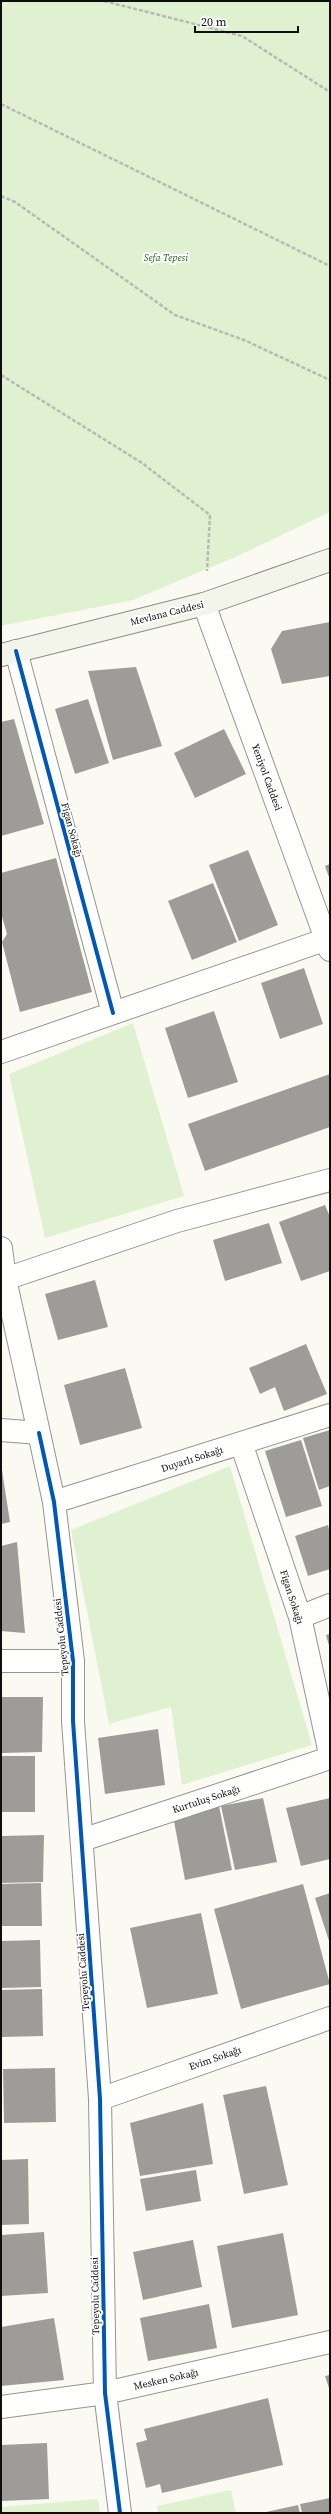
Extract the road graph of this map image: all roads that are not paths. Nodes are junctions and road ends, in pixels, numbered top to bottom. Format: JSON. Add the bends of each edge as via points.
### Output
{"nodes":[{"id":1,"x":330,"y":560,"type":"edge"},
{"id":2,"x":204,"y":604,"type":"junction"},
{"id":3,"x":8,"y":653,"type":"edge"},
{"id":4,"x":329,"y":943,"type":"edge"},
{"id":5,"x":113,"y":1013,"type":"junction"},
{"id":6,"x":1,"y":1052,"type":"edge"},
{"id":7,"x":330,"y":1180,"type":"edge"},
{"id":8,"x":1,"y":1248,"type":"edge"},
{"id":9,"x":5,"y":1280,"type":"junction"},
{"id":10,"x":330,"y":1415,"type":"edge"},
{"id":11,"x":1,"y":1430,"type":"edge"},
{"id":12,"x":39,"y":1433,"type":"junction"},
{"id":13,"x":241,"y":1443,"type":"junction"},
{"id":14,"x":54,"y":1502,"type":"junction"},
{"id":15,"x":330,"y":1605,"type":"edge"},
{"id":16,"x":300,"y":1617,"type":"junction"},
{"id":17,"x":1,"y":1661,"type":"edge"},
{"id":18,"x":74,"y":1661,"type":"junction"},
{"id":19,"x":330,"y":1754,"type":"edge"},
{"id":20,"x":330,"y":1758,"type":"edge"},
{"id":21,"x":82,"y":1840,"type":"junction"},
{"id":22,"x":330,"y":2018,"type":"edge"},
{"id":23,"x":100,"y":2099,"type":"junction"},
{"id":24,"x":330,"y":2342,"type":"edge"},
{"id":25,"x":104,"y":2392,"type":"junction"},
{"id":26,"x":1,"y":2407,"type":"edge"},
{"id":27,"x":120,"y":2513,"type":"edge"}],
"edges":[{"from":1,"to":2,"type":"street","name":"Mevlana Caddesi"},
{"from":2,"to":3,"type":"street","name":"Mevlana Caddesi"},
{"from":2,"to":4,"type":"street","name":"Yeniyol Caddesi"},
{"from":3,"to":5,"type":"street","name":"Figan Sokağı"},
{"from":4,"to":5,"type":"street"},
{"from":5,"to":6,"type":"street"},
{"from":7,"to":9,"type":"street","via":[[176,1221]]},
{"from":8,"to":9,"type":"street","name":"Tepeyolu Caddesi"},
{"from":9,"to":12,"type":"street","name":"Tepeyolu Caddesi"},
{"from":10,"to":13,"type":"street","name":"Duyarlı Sokağı"},
{"from":11,"to":12,"type":"street"},
{"from":12,"to":14,"type":"street","name":"Tepeyolu Caddesi"},
{"from":13,"to":14,"type":"street","name":"Duyarlı Sokağı"},
{"from":13,"to":16,"type":"street","name":"Figan Sokağı"},
{"from":14,"to":18,"type":"street","name":"Tepeyolu Caddesi"},
{"from":15,"to":16,"type":"street"},
{"from":16,"to":19,"type":"street","name":"Figan Sokağı"},
{"from":17,"to":18,"type":"street"},
{"from":18,"to":21,"type":"street","name":"Tepeyolu Caddesi","via":[[73,1721]]},
{"from":20,"to":21,"type":"street","name":"Kurtuluş Sokağı"},
{"from":21,"to":23,"type":"street","name":"Tepeyolu Caddesi"},
{"from":22,"to":23,"type":"street","name":"Evim Sokağı"},
{"from":23,"to":25,"type":"street","name":"Tepeyolu Caddesi"},
{"from":24,"to":25,"type":"street","name":"Mesken Sokağı"},
{"from":25,"to":26,"type":"street","name":"Mesken Sokağı"},
{"from":25,"to":27,"type":"street","name":"Tepeyolu Caddesi"}]}
